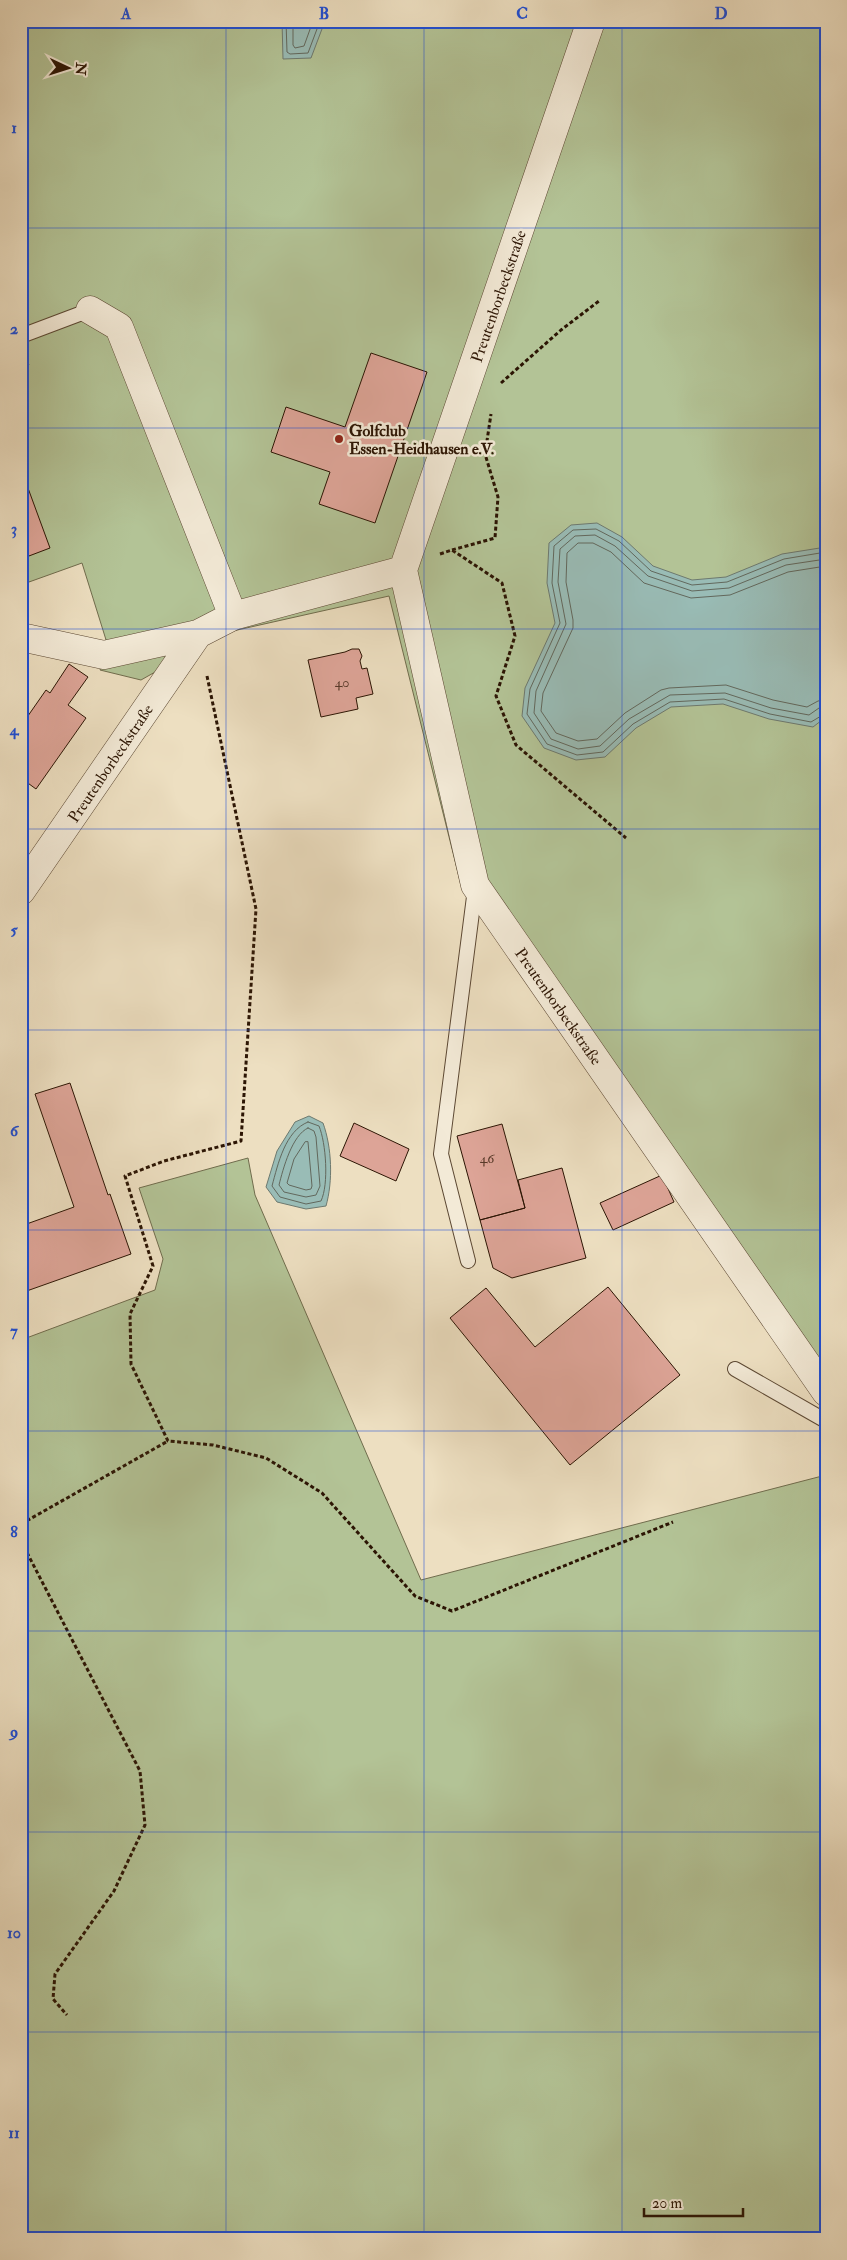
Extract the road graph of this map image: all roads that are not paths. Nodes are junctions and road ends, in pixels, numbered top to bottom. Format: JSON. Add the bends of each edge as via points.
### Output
{"nodes":[{"id":1,"x":591,"y":21,"type":"edge"},
{"id":2,"x":90,"y":310,"type":"joint"},
{"id":3,"x":21,"y":336,"type":"edge"},
{"id":4,"x":403,"y":570,"type":"junction"},
{"id":5,"x":233,"y":616,"type":"junction"},
{"id":6,"x":198,"y":634,"type":"junction"},
{"id":7,"x":21,"y":637,"type":"edge"},
{"id":8,"x":475,"y":885,"type":"junction"},
{"id":9,"x":21,"y":892,"type":"edge"},
{"id":10,"x":468,"y":1260,"type":"dead end"},
{"id":11,"x":735,"y":1369,"type":"dead end"},
{"id":12,"x":826,"y":1392,"type":"edge"},
{"id":13,"x":826,"y":1421,"type":"edge"}],
"edges":[{"from":1,"to":4,"type":"street","name":"Preutenborbeckstraße"},
{"from":2,"to":3,"type":"lane"},
{"from":2,"to":5,"type":"street","via":[[119,327]]},
{"from":4,"to":5,"type":"street","name":"Preutenborbeckstraße"},
{"from":4,"to":8,"type":"street","name":"Preutenborbeckstraße"},
{"from":5,"to":6,"type":"street","name":"Preutenborbeckstraße"},
{"from":6,"to":7,"type":"street","name":"Preutenborbeckstraße","via":[[104,655]]},
{"from":6,"to":9,"type":"street","name":"Preutenborbeckstraße"},
{"from":8,"to":10,"type":"lane","via":[[441,1154]]},
{"from":8,"to":12,"type":"street","name":"Preutenborbeckstraße"},
{"from":11,"to":13,"type":"lane"}]}
